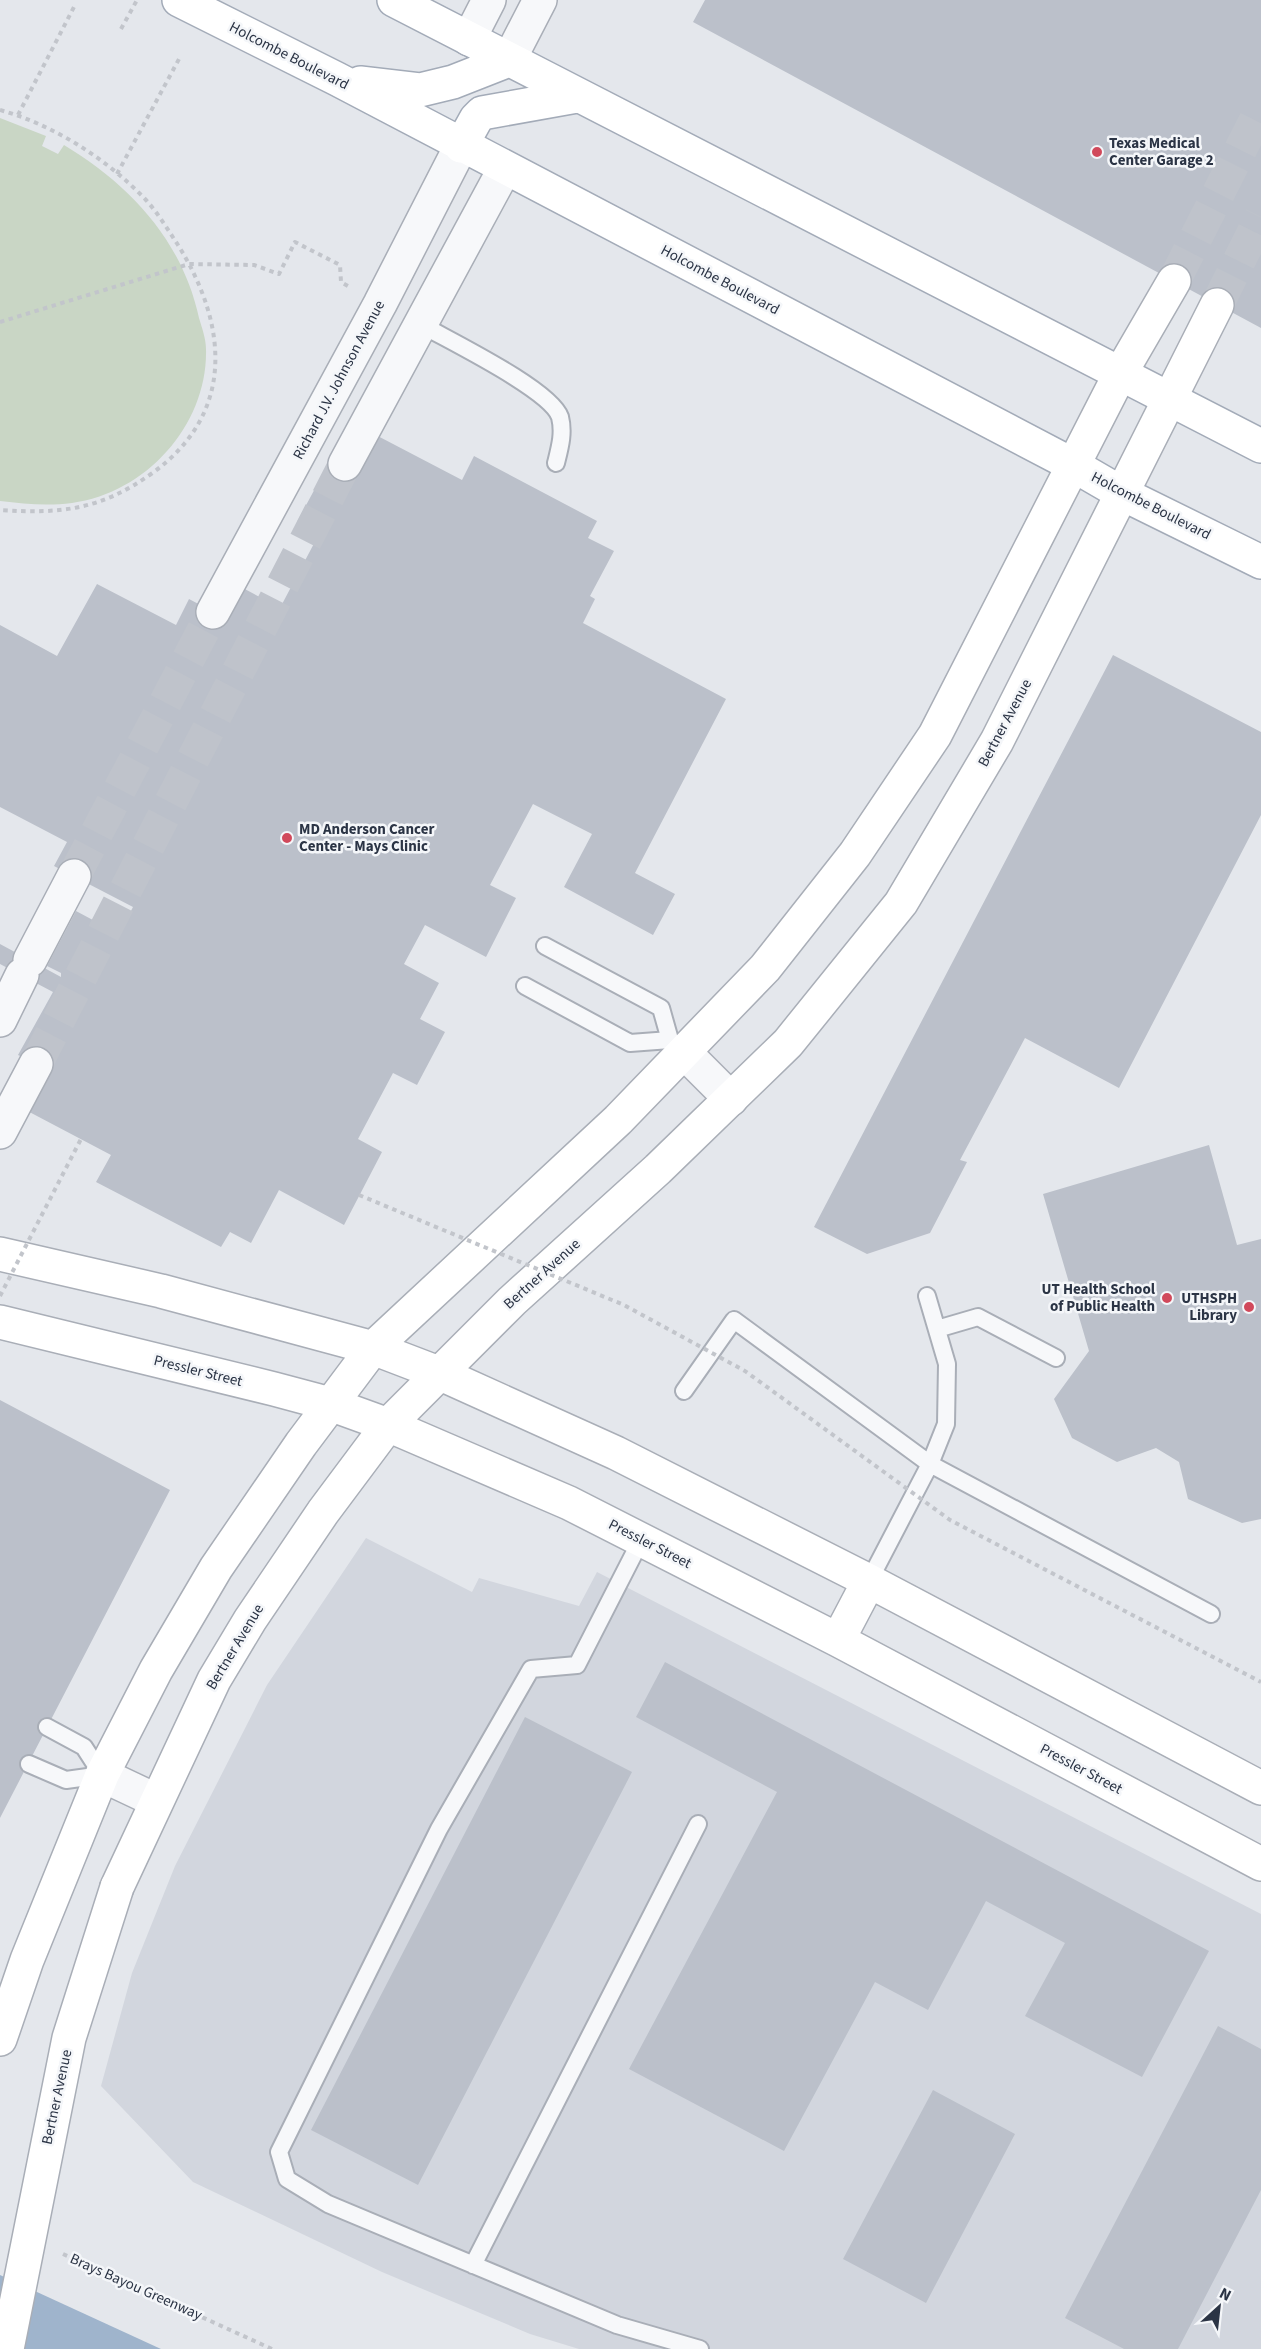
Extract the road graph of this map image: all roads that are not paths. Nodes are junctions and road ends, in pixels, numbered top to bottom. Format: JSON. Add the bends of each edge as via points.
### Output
{"nodes":[{"id":1,"x":179,"y":0,"type":"edge"},
{"id":2,"x":394,"y":0,"type":"edge"},
{"id":3,"x":489,"y":0,"type":"edge"},
{"id":4,"x":540,"y":0,"type":"edge"},
{"id":5,"x":469,"y":39,"type":"junction"},
{"id":6,"x":509,"y":60,"type":"junction"},
{"id":7,"x":337,"y":79,"type":"junction"},
{"id":8,"x":577,"y":96,"type":"junction"},
{"id":9,"x":461,"y":146,"type":"junction"},
{"id":10,"x":505,"y":168,"type":"junction"},
{"id":11,"x":1174,"y":281,"type":"tunnel mouth"},
{"id":12,"x":380,"y":304,"type":"junction"},
{"id":13,"x":1217,"y":305,"type":"tunnel mouth"},
{"id":14,"x":422,"y":325,"type":"junction"},
{"id":15,"x":1120,"y":374,"type":"junction"},
{"id":16,"x":1170,"y":399,"type":"junction"},
{"id":17,"x":1261,"y":446,"type":"edge"},
{"id":18,"x":556,"y":463,"type":"dead end"},
{"id":19,"x":345,"y":464,"type":"tunnel mouth"},
{"id":20,"x":1073,"y":465,"type":"junction"},
{"id":21,"x":1123,"y":494,"type":"junction"},
{"id":22,"x":1261,"y":562,"type":"edge"},
{"id":23,"x":213,"y":612,"type":"tunnel mouth"},
{"id":24,"x":74,"y":876,"type":"tunnel mouth"},
{"id":25,"x":545,"y":946,"type":"dead end"},
{"id":26,"x":525,"y":986,"type":"dead end"},
{"id":27,"x":0,"y":1020,"type":"edge"},
{"id":28,"x":677,"y":1046,"type":"junction"},
{"id":29,"x":36,"y":1064,"type":"tunnel mouth"},
{"id":30,"x":731,"y":1099,"type":"junction"},
{"id":31,"x":0,"y":1132,"type":"edge"},
{"id":32,"x":0,"y":1254,"type":"edge"},
{"id":33,"x":927,"y":1296,"type":"dead end"},
{"id":34,"x":0,"y":1322,"type":"edge"},
{"id":35,"x":937,"y":1329,"type":"junction"},
{"id":36,"x":373,"y":1348,"type":"junction"},
{"id":37,"x":1056,"y":1358,"type":"dead end"},
{"id":38,"x":441,"y":1374,"type":"junction"},
{"id":39,"x":684,"y":1390,"type":"dead end"},
{"id":40,"x":330,"y":1404,"type":"junction"},
{"id":41,"x":388,"y":1425,"type":"junction"},
{"id":42,"x":930,"y":1464,"type":"junction"},
{"id":43,"x":641,"y":1540,"type":"junction"},
{"id":44,"x":869,"y":1581,"type":"junction"},
{"id":45,"x":1211,"y":1614,"type":"dead end"},
{"id":46,"x":838,"y":1640,"type":"junction"},
{"id":47,"x":48,"y":1727,"type":"dead end"},
{"id":48,"x":29,"y":1764,"type":"dead end"},
{"id":49,"x":102,"y":1775,"type":"junction"},
{"id":50,"x":1261,"y":1788,"type":"edge"},
{"id":51,"x":156,"y":1800,"type":"junction"},
{"id":52,"x":698,"y":1824,"type":"dead end"},
{"id":53,"x":1261,"y":1864,"type":"edge"},
{"id":54,"x":0,"y":2039,"type":"edge"},
{"id":55,"x":473,"y":2265,"type":"junction"},
{"id":56,"x":7,"y":2349,"type":"edge"},
{"id":57,"x":700,"y":2349,"type":"edge"}],
"edges":[{"from":1,"to":7,"type":"street","name":"Holcombe Boulevard"},
{"from":2,"to":5,"type":"street"},
{"from":3,"to":5,"type":"street"},
{"from":4,"to":6,"type":"street"},
{"from":5,"to":6,"type":"street"},
{"from":6,"to":7,"type":"street","via":[[420,90]]},
{"from":6,"to":8,"type":"street"},
{"from":7,"to":9,"type":"street","name":"Holcombe Boulevard"},
{"from":8,"to":9,"type":"street","via":[[482,113]]},
{"from":8,"to":15,"type":"street"},
{"from":9,"to":10,"type":"street","name":"Holcombe Boulevard"},
{"from":9,"to":12,"type":"street","name":"Richard J.V. Johnson Avenue"},
{"from":10,"to":14,"type":"street"},
{"from":10,"to":20,"type":"street","name":"Holcombe Boulevard"},
{"from":11,"to":15,"type":"street"},
{"from":12,"to":14,"type":"street"},
{"from":12,"to":23,"type":"street","name":"Richard J.V. Johnson Avenue"},
{"from":13,"to":16,"type":"street","name":"Bertner Avenue"},
{"from":14,"to":18,"type":"lane","via":[[528,383],[559,415],[562,440]]},
{"from":14,"to":19,"type":"street"},
{"from":15,"to":16,"type":"street"},
{"from":15,"to":20,"type":"street"},
{"from":16,"to":17,"type":"street"},
{"from":16,"to":21,"type":"street","name":"Bertner Avenue"},
{"from":20,"to":21,"type":"street","name":"Holcombe Boulevard"},
{"from":20,"to":28,"type":"street","via":[[934,735],[855,854],[765,968]]},
{"from":21,"to":22,"type":"street","name":"Holcombe Boulevard"},
{"from":21,"to":30,"type":"street","name":"Bertner Avenue","via":[[997,741],[901,903],[788,1043]]},
{"from":24,"to":27,"type":"street"},
{"from":25,"to":28,"type":"lane","via":[[661,1008]]},
{"from":26,"to":28,"type":"lane","via":[[630,1044]]},
{"from":28,"to":30,"type":"street"},
{"from":28,"to":36,"type":"street","via":[[618,1120]]},
{"from":29,"to":31,"type":"street"},
{"from":30,"to":38,"type":"street","name":"Bertner Avenue","via":[[512,1301]]},
{"from":32,"to":36,"type":"street","via":[[161,1291]]},
{"from":33,"to":35,"type":"lane"},
{"from":34,"to":40,"type":"street","name":"Pressler Street"},
{"from":35,"to":37,"type":"lane","via":[[978,1317]]},
{"from":35,"to":42,"type":"lane","via":[[947,1364],[949,1395],[946,1424]]},
{"from":36,"to":38,"type":"street"},
{"from":36,"to":40,"type":"street"},
{"from":38,"to":41,"type":"street","name":"Bertner Avenue"},
{"from":38,"to":44,"type":"street","via":[[616,1453]]},
{"from":39,"to":42,"type":"lane","via":[[734,1320]]},
{"from":40,"to":41,"type":"street","name":"Pressler Street"},
{"from":40,"to":49,"type":"street","via":[[216,1568],[156,1670]]},
{"from":41,"to":43,"type":"street","name":"Pressler Street","via":[[569,1503]]},
{"from":41,"to":51,"type":"street","name":"Bertner Avenue","via":[[249,1620],[214,1680]]},
{"from":42,"to":44,"type":"lane"},
{"from":42,"to":45,"type":"lane"},
{"from":43,"to":46,"type":"street","name":"Pressler Street"},
{"from":43,"to":55,"type":"lane","via":[[577,1665],[531,1669],[439,1829],[279,2152],[287,2179],[328,2204]]},
{"from":44,"to":46,"type":"street"},
{"from":44,"to":50,"type":"street"},
{"from":46,"to":53,"type":"street","name":"Pressler Street"},
{"from":47,"to":49,"type":"lane","via":[[84,1747]]},
{"from":48,"to":49,"type":"lane","via":[[66,1780]]},
{"from":49,"to":51,"type":"street"},
{"from":49,"to":54,"type":"street","via":[[27,1960]]},
{"from":51,"to":56,"type":"street","name":"Bertner Avenue","bridge":true,"via":[[117,1887],[69,2038]]},
{"from":52,"to":55,"type":"lane"},
{"from":55,"to":57,"type":"lane","via":[[617,2325]]}]}
